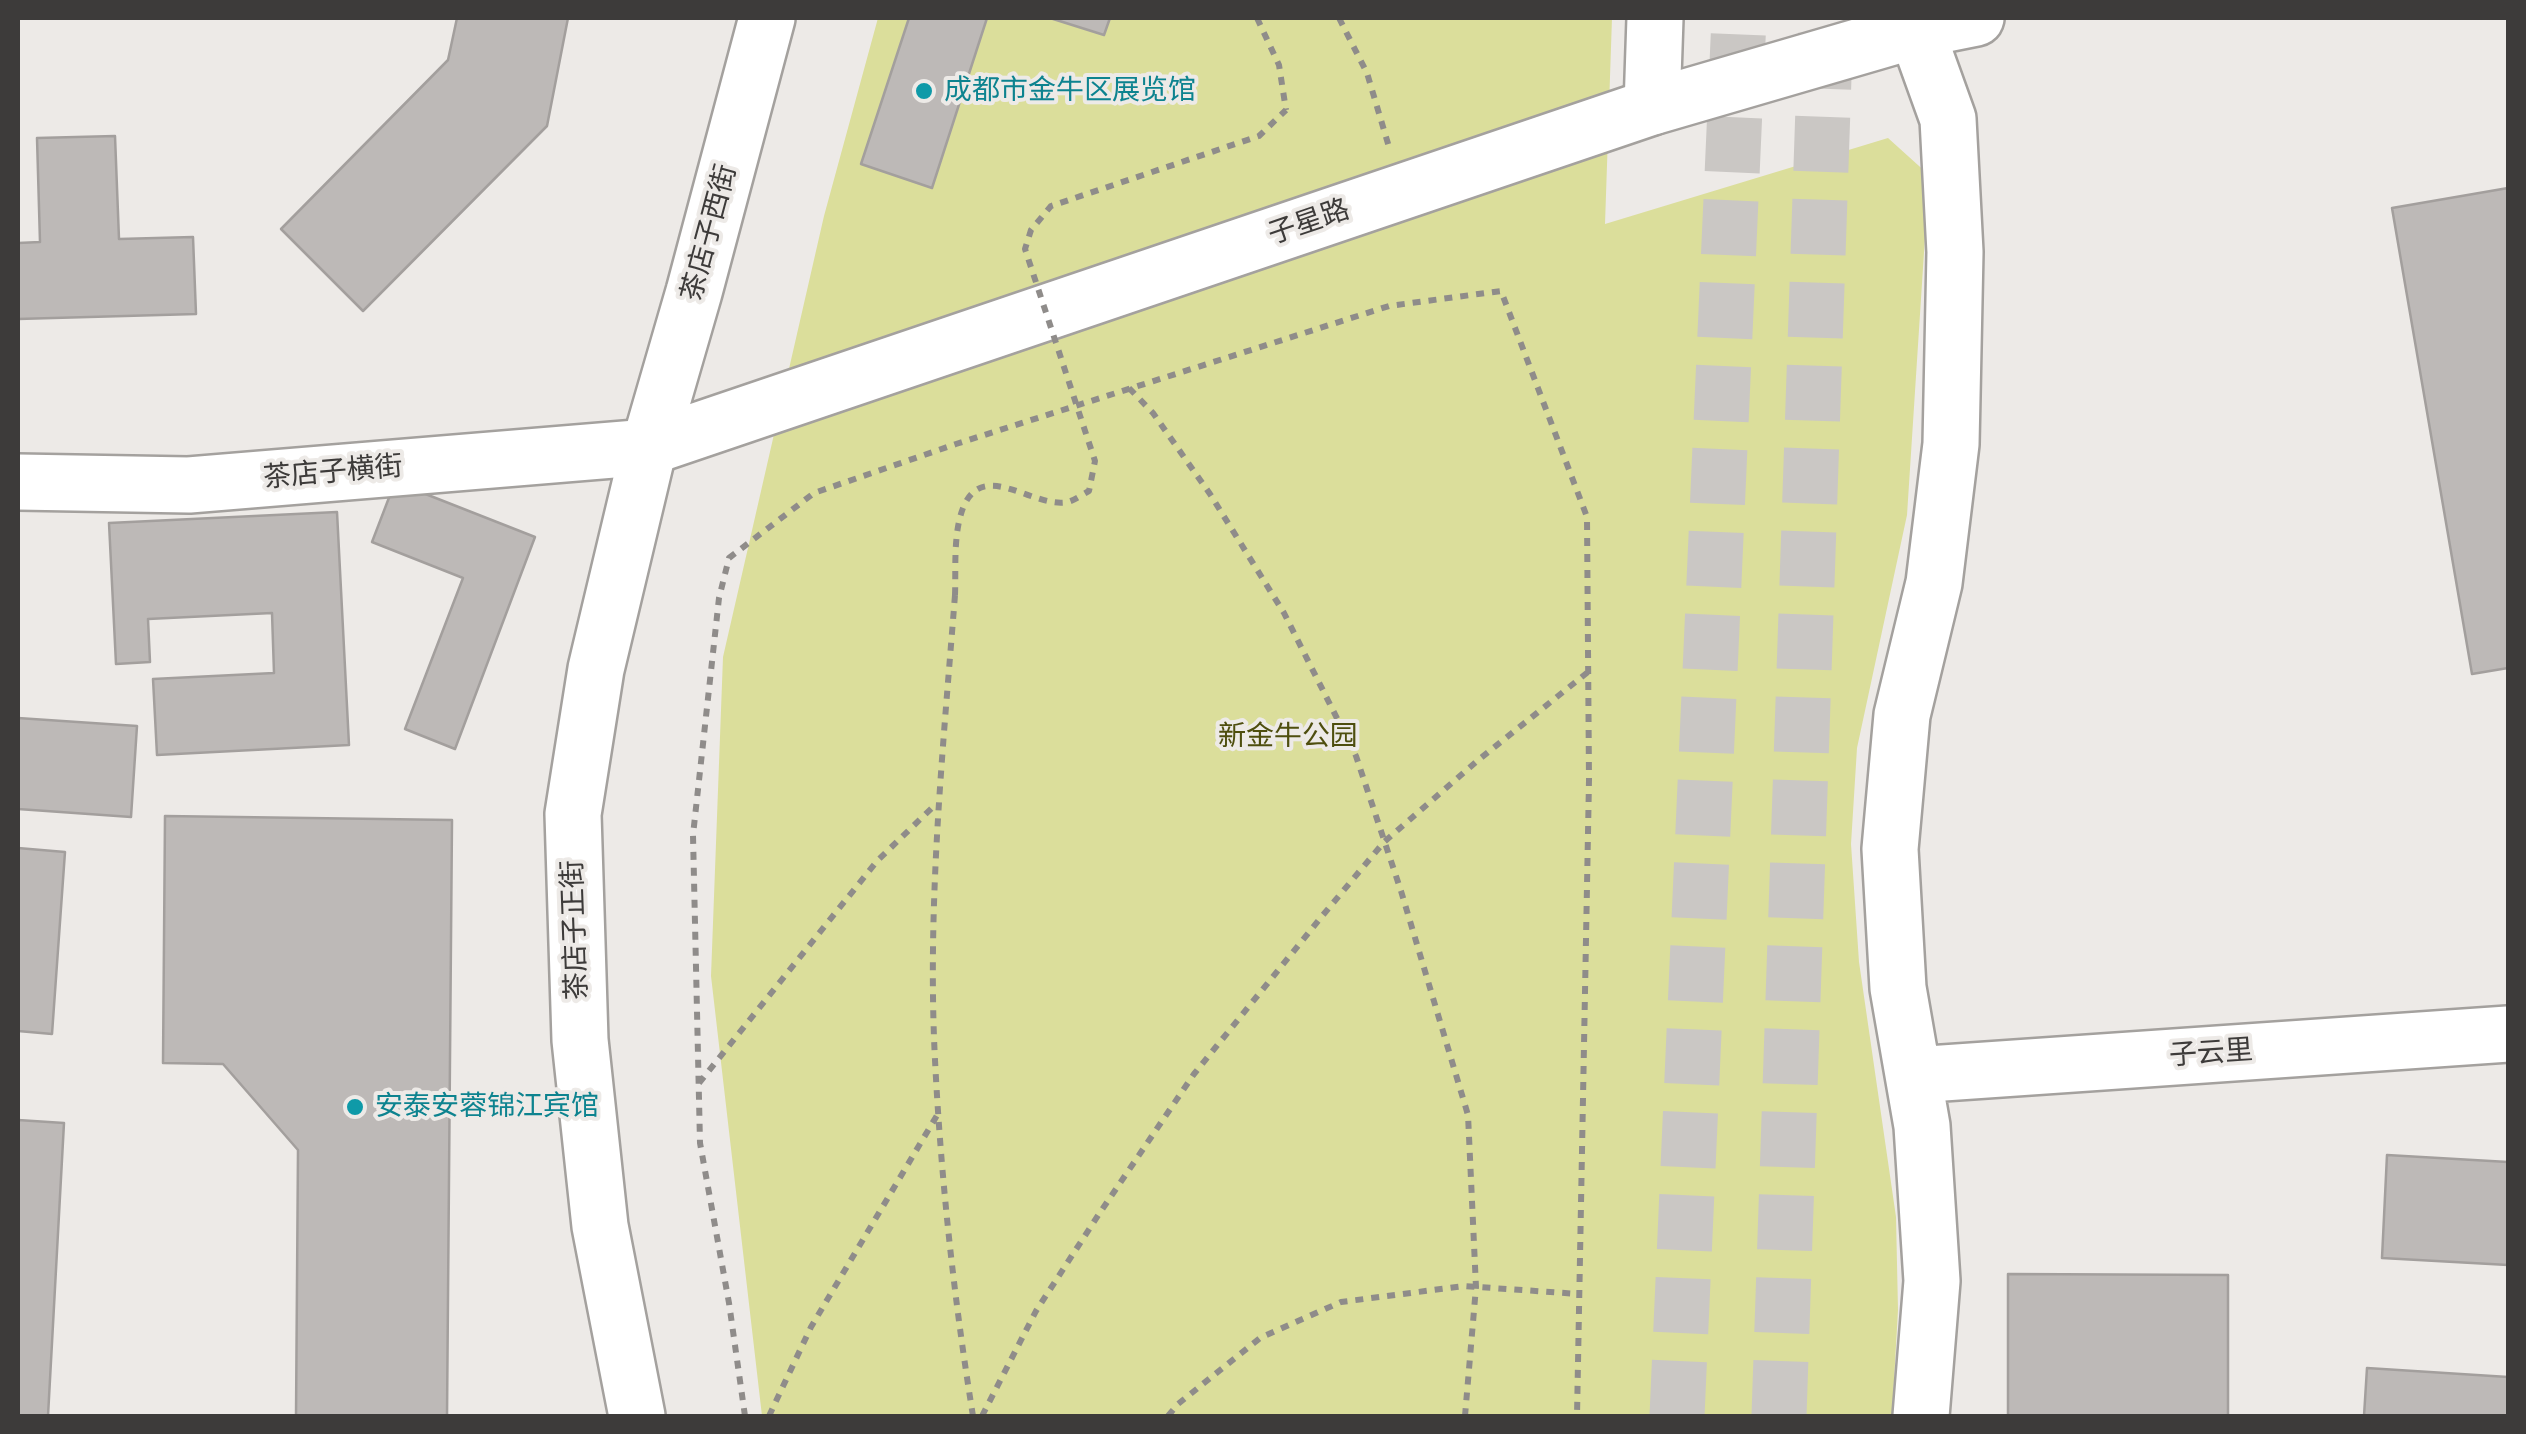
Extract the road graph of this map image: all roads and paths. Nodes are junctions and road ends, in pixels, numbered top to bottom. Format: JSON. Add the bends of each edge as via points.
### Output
{"nodes":[{"id":1,"x":767,"y":18,"type":"edge"},
{"id":2,"x":1257,"y":18,"type":"edge"},
{"id":3,"x":1338,"y":18,"type":"edge"},
{"id":4,"x":1656,"y":18,"type":"edge"},
{"id":5,"x":1976,"y":18,"type":"edge"},
{"id":6,"x":1915,"y":24,"type":"edge"},
{"id":7,"x":1652,"y":107,"type":"junction"},
{"id":8,"x":1403,"y":191,"type":"junction"},
{"id":9,"x":1129,"y":388,"type":"junction"},
{"id":10,"x":648,"y":447,"type":"junction"},
{"id":11,"x":18,"y":482,"type":"edge"},
{"id":12,"x":1588,"y":672,"type":"junction"},
{"id":13,"x":938,"y":801,"type":"junction"},
{"id":14,"x":1384,"y":842,"type":"junction"},
{"id":15,"x":2508,"y":1034,"type":"edge"},
{"id":16,"x":1914,"y":1075,"type":"junction"},
{"id":17,"x":698,"y":1084,"type":"junction"},
{"id":18,"x":940,"y":1112,"type":"junction"},
{"id":19,"x":1476,"y":1287,"type":"junction"},
{"id":20,"x":1579,"y":1294,"type":"junction"},
{"id":21,"x":637,"y":1416,"type":"edge"},
{"id":22,"x":745,"y":1416,"type":"edge"},
{"id":23,"x":770,"y":1416,"type":"edge"},
{"id":24,"x":973,"y":1416,"type":"edge"},
{"id":25,"x":982,"y":1416,"type":"edge"},
{"id":26,"x":1168,"y":1416,"type":"edge"},
{"id":27,"x":1465,"y":1416,"type":"edge"},
{"id":28,"x":1577,"y":1416,"type":"edge"},
{"id":29,"x":1921,"y":1416,"type":"edge"}],
"edges":[{"from":1,"to":10,"type":"street","name":"茶店子西街"},
{"from":2,"to":13,"type":"path","bridge":true,"via":[[1279,65],[1286,110],[1259,136],[1051,206],[1024,249],[1095,461],[1089,491],[1066,502],[997,484],[973,492],[963,508]]},
{"from":3,"to":8,"type":"path","via":[[1366,73]]},
{"from":4,"to":7,"type":"street"},
{"from":5,"to":6,"type":"street","name":"子星路"},
{"from":6,"to":7,"type":"street","name":"子星路"},
{"from":6,"to":16,"type":"street","via":[[1948,119],[1955,252],[1952,444],[1934,583],[1902,715],[1890,849],[1898,988]]},
{"from":7,"to":8,"type":"street","name":"子星路"},
{"from":8,"to":10,"type":"street","name":"子星路"},
{"from":9,"to":12,"type":"path","via":[[1389,306],[1501,291],[1587,517]]},
{"from":9,"to":14,"type":"path","via":[[1210,494],[1284,612],[1356,756]]},
{"from":9,"to":17,"type":"path","via":[[814,493],[729,558],[693,835]]},
{"from":10,"to":11,"type":"street","name":"茶店子横街","via":[[189,485]]},
{"from":10,"to":21,"type":"street","name":"茶店子正街","via":[[596,669],[572,814],[580,1040],[600,1226]]},
{"from":12,"to":14,"type":"path"},
{"from":12,"to":20,"type":"path"},
{"from":13,"to":17,"type":"path","via":[[877,861]]},
{"from":13,"to":18,"type":"path"},
{"from":14,"to":19,"type":"path","via":[[1468,1115]]},
{"from":14,"to":25,"type":"path","via":[[1194,1074],[1036,1312]]},
{"from":15,"to":16,"type":"street","name":"子云里"},
{"from":16,"to":29,"type":"street","via":[[1932,1281]]},
{"from":17,"to":22,"type":"path","via":[[700,1143]]},
{"from":18,"to":23,"type":"path","via":[[811,1327]]},
{"from":18,"to":24,"type":"path","via":[[957,1318]]},
{"from":19,"to":20,"type":"path"},
{"from":19,"to":26,"type":"path","via":[[1341,1302],[1260,1338]]},
{"from":19,"to":27,"type":"path"},
{"from":20,"to":28,"type":"path"}]}
